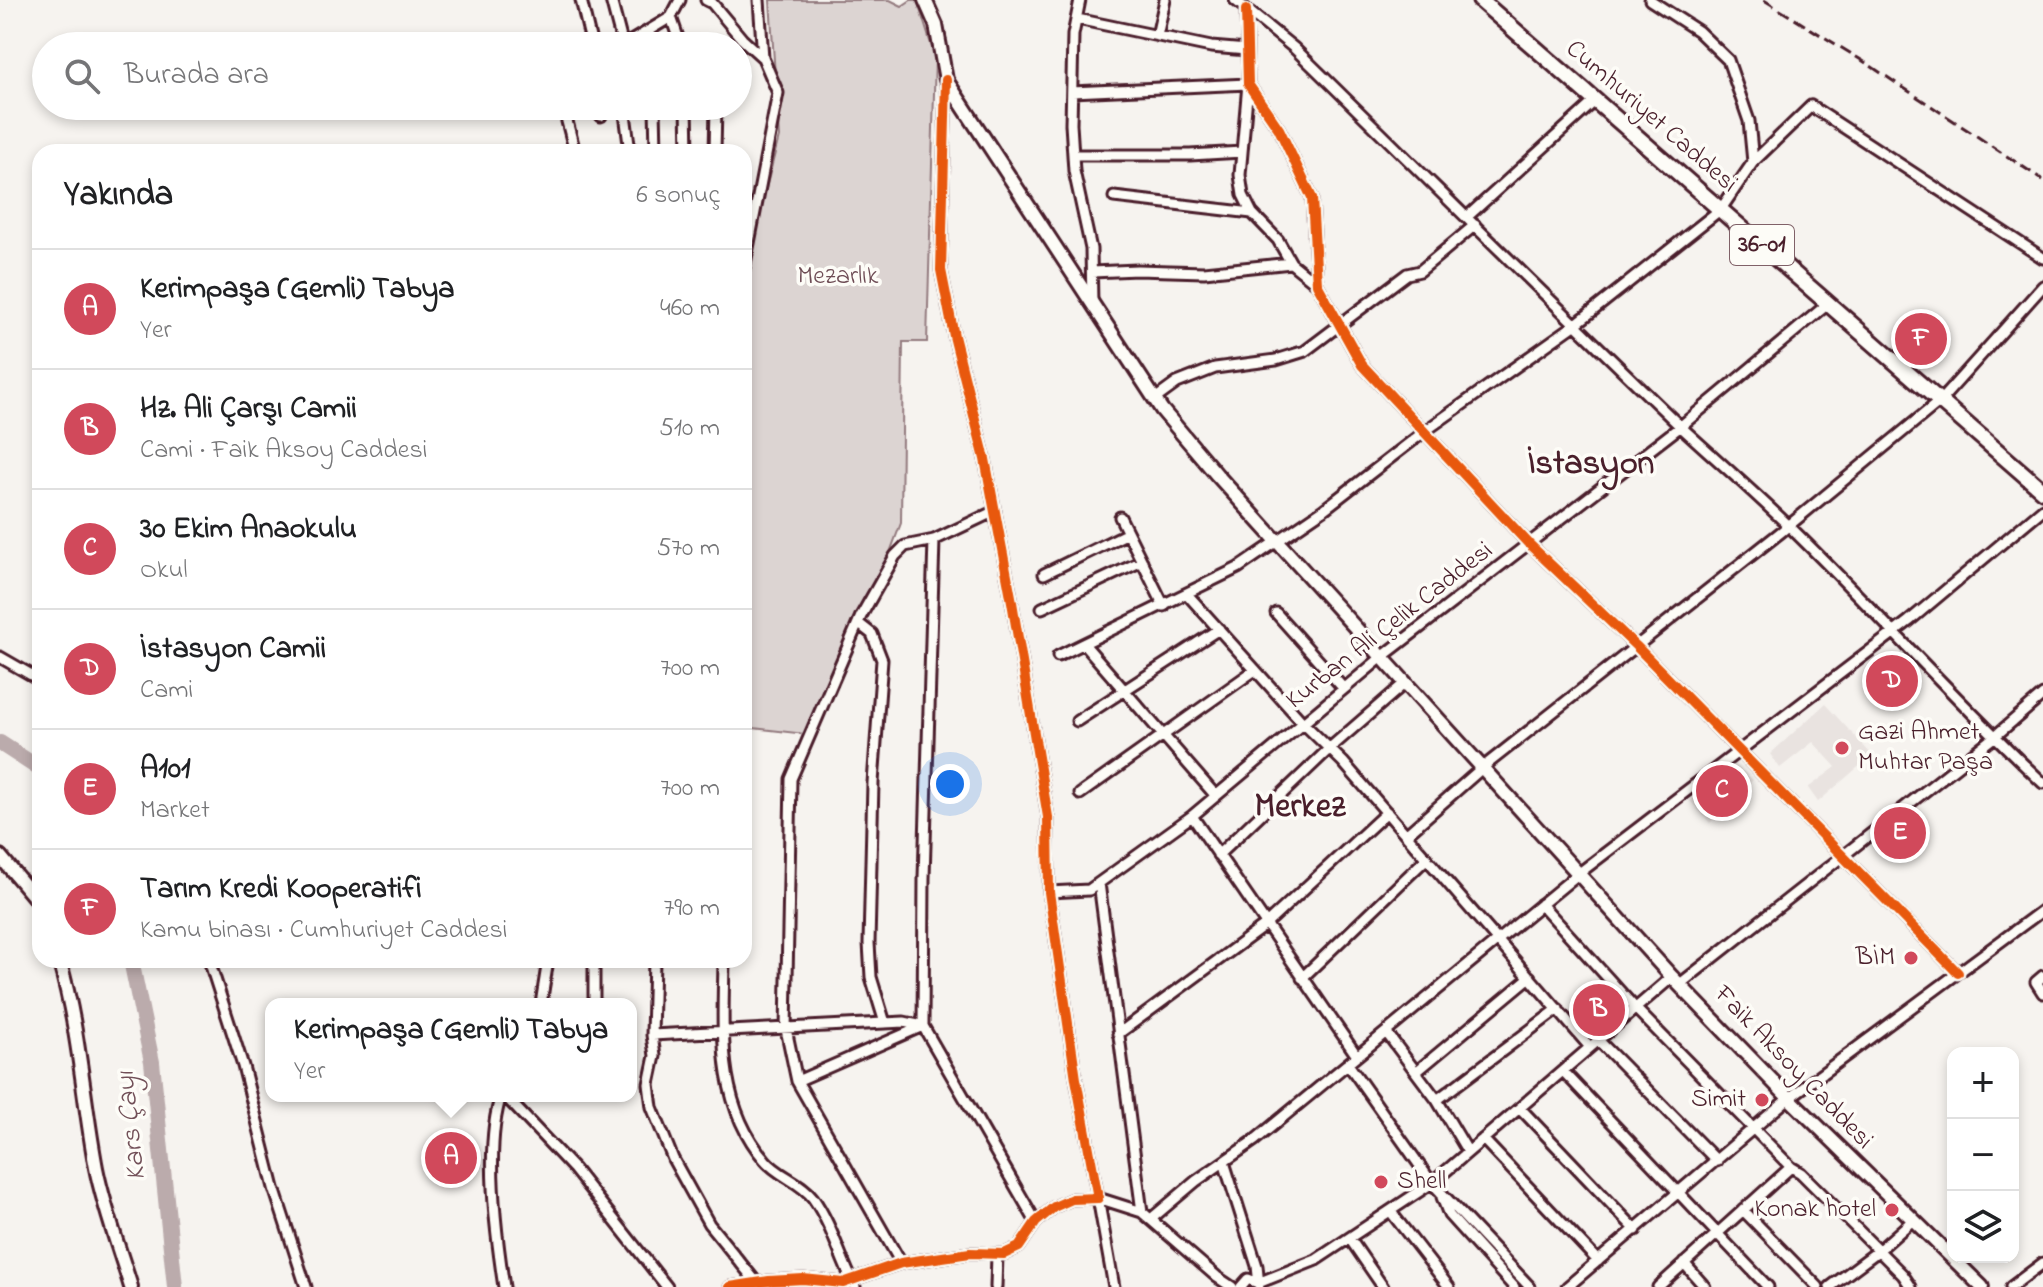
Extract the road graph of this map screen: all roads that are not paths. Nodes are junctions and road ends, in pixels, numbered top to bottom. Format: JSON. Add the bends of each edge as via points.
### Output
{"nodes":[{"id":1,"x":581,"y":0,"type":"edge"},
{"id":2,"x":611,"y":0,"type":"edge"},
{"id":3,"x":680,"y":0,"type":"edge"},
{"id":4,"x":706,"y":0,"type":"edge"},
{"id":5,"x":759,"y":0,"type":"edge"},
{"id":6,"x":925,"y":0,"type":"edge"},
{"id":7,"x":1080,"y":0,"type":"edge"},
{"id":8,"x":1165,"y":0,"type":"edge"},
{"id":9,"x":1235,"y":0,"type":"edge"},
{"id":10,"x":1480,"y":0,"type":"edge"},
{"id":11,"x":1650,"y":0,"type":"edge"},
{"id":12,"x":1246,"y":10,"type":"junction"},
{"id":13,"x":671,"y":17,"type":"junction"},
{"id":14,"x":1077,"y":19,"type":"junction"},
{"id":15,"x":649,"y":31,"type":"edge"},
{"id":16,"x":589,"y":32,"type":"edge"},
{"id":17,"x":619,"y":32,"type":"edge"},
{"id":18,"x":676,"y":32,"type":"edge"},
{"id":19,"x":736,"y":32,"type":"edge"},
{"id":20,"x":1157,"y":36,"type":"junction"},
{"id":21,"x":752,"y":48,"type":"edge"},
{"id":22,"x":1247,"y":50,"type":"junction"},
{"id":23,"x":763,"y":58,"type":"junction"},
{"id":24,"x":946,"y":80,"type":"junction"},
{"id":25,"x":1248,"y":84,"type":"junction"},
{"id":26,"x":1072,"y":92,"type":"junction"},
{"id":27,"x":1596,"y":100,"type":"junction"},
{"id":28,"x":567,"y":120,"type":"edge"},
{"id":29,"x":626,"y":120,"type":"edge"},
{"id":30,"x":655,"y":120,"type":"edge"},
{"id":31,"x":687,"y":120,"type":"edge"},
{"id":32,"x":716,"y":120,"type":"edge"},
{"id":33,"x":573,"y":144,"type":"edge"},
{"id":34,"x":629,"y":144,"type":"edge"},
{"id":35,"x":656,"y":144,"type":"edge"},
{"id":36,"x":688,"y":144,"type":"edge"},
{"id":37,"x":715,"y":144,"type":"edge"},
{"id":38,"x":1242,"y":152,"type":"junction"},
{"id":39,"x":1073,"y":155,"type":"junction"},
{"id":40,"x":1753,"y":162,"type":"junction"},
{"id":41,"x":1114,"y":197,"type":"dead end"},
{"id":42,"x":1721,"y":209,"type":"junction"},
{"id":43,"x":1252,"y":213,"type":"junction"},
{"id":44,"x":1467,"y":217,"type":"junction"},
{"id":45,"x":1475,"y":225,"type":"junction"},
{"id":46,"x":752,"y":228,"type":"edge"},
{"id":47,"x":2043,"y":258,"type":"edge"},
{"id":48,"x":1291,"y":263,"type":"junction"},
{"id":49,"x":1092,"y":272,"type":"junction"},
{"id":50,"x":1317,"y":284,"type":"junction"},
{"id":51,"x":2043,"y":286,"type":"edge"},
{"id":52,"x":1829,"y":303,"type":"junction"},
{"id":53,"x":1092,"y":304,"type":"junction"},
{"id":54,"x":1340,"y":324,"type":"junction"},
{"id":55,"x":1576,"y":324,"type":"junction"},
{"id":56,"x":1155,"y":399,"type":"junction"},
{"id":57,"x":1940,"y":401,"type":"junction"},
{"id":58,"x":1681,"y":426,"type":"junction"},
{"id":59,"x":1425,"y":431,"type":"junction"},
{"id":60,"x":2043,"y":491,"type":"edge"},
{"id":61,"x":2043,"y":509,"type":"edge"},
{"id":62,"x":995,"y":511,"type":"junction"},
{"id":63,"x":1120,"y":517,"type":"dead end"},
{"id":64,"x":1788,"y":525,"type":"junction"},
{"id":65,"x":1128,"y":533,"type":"junction"},
{"id":66,"x":934,"y":540,"type":"junction"},
{"id":67,"x":1276,"y":542,"type":"junction"},
{"id":68,"x":1529,"y":544,"type":"junction"},
{"id":69,"x":1142,"y":561,"type":"junction"},
{"id":70,"x":1044,"y":574,"type":"dead end"},
{"id":71,"x":1187,"y":594,"type":"junction"},
{"id":72,"x":1164,"y":606,"type":"junction"},
{"id":73,"x":1042,"y":608,"type":"dead end"},
{"id":74,"x":1276,"y":613,"type":"dead end"},
{"id":75,"x":858,"y":623,"type":"junction"},
{"id":76,"x":1219,"y":629,"type":"junction"},
{"id":77,"x":1895,"y":631,"type":"junction"},
{"id":78,"x":1084,"y":644,"type":"junction"},
{"id":79,"x":1636,"y":646,"type":"junction"},
{"id":80,"x":1058,"y":656,"type":"dead end"},
{"id":81,"x":0,"y":657,"type":"edge"},
{"id":82,"x":1382,"y":657,"type":"junction"},
{"id":83,"x":1255,"y":670,"type":"junction"},
{"id":84,"x":32,"y":675,"type":"edge"},
{"id":85,"x":1405,"y":683,"type":"junction"},
{"id":86,"x":1344,"y":689,"type":"junction"},
{"id":87,"x":1123,"y":690,"type":"junction"},
{"id":88,"x":2043,"y":695,"type":"edge"},
{"id":89,"x":1077,"y":721,"type":"dead end"},
{"id":90,"x":1303,"y":723,"type":"junction"},
{"id":91,"x":1163,"y":736,"type":"junction"},
{"id":92,"x":1994,"y":737,"type":"junction"},
{"id":93,"x":1330,"y":748,"type":"junction"},
{"id":94,"x":1741,"y":750,"type":"junction"},
{"id":95,"x":1482,"y":768,"type":"junction"},
{"id":96,"x":2043,"y":783,"type":"edge"},
{"id":97,"x":1080,"y":794,"type":"dead end"},
{"id":98,"x":1216,"y":796,"type":"junction"},
{"id":99,"x":1387,"y":812,"type":"junction"},
{"id":100,"x":1192,"y":816,"type":"junction"},
{"id":101,"x":1407,"y":834,"type":"junction"},
{"id":102,"x":1218,"y":855,"type":"junction"},
{"id":103,"x":0,"y":856,"type":"edge"},
{"id":104,"x":1842,"y":857,"type":"junction"},
{"id":105,"x":1427,"y":858,"type":"junction"},
{"id":106,"x":1578,"y":874,"type":"junction"},
{"id":107,"x":1099,"y":883,"type":"junction"},
{"id":108,"x":1049,"y":892,"type":"junction"},
{"id":109,"x":32,"y":894,"type":"edge"},
{"id":110,"x":1541,"y":904,"type":"junction"},
{"id":111,"x":2043,"y":910,"type":"edge"},
{"id":112,"x":1265,"y":925,"type":"junction"},
{"id":113,"x":1496,"y":941,"type":"junction"},
{"id":114,"x":61,"y":968,"type":"edge"},
{"id":115,"x":212,"y":968,"type":"edge"},
{"id":116,"x":547,"y":968,"type":"edge"},
{"id":117,"x":594,"y":968,"type":"edge"},
{"id":118,"x":654,"y":968,"type":"edge"},
{"id":119,"x":724,"y":968,"type":"edge"},
{"id":120,"x":1958,"y":973,"type":"junction"},
{"id":121,"x":2043,"y":976,"type":"edge"},
{"id":122,"x":1530,"y":977,"type":"junction"},
{"id":123,"x":1302,"y":978,"type":"junction"},
{"id":124,"x":1676,"y":981,"type":"junction"},
{"id":125,"x":2043,"y":993,"type":"edge"},
{"id":126,"x":542,"y":998,"type":"edge"},
{"id":127,"x":594,"y":998,"type":"edge"},
{"id":128,"x":1635,"y":1008,"type":"junction"},
{"id":129,"x":1558,"y":1009,"type":"junction"},
{"id":130,"x":885,"y":1023,"type":"junction"},
{"id":131,"x":923,"y":1026,"type":"junction"},
{"id":132,"x":786,"y":1029,"type":"junction"},
{"id":133,"x":723,"y":1030,"type":"junction"},
{"id":134,"x":1386,"y":1032,"type":"junction"},
{"id":135,"x":1118,"y":1034,"type":"junction"},
{"id":136,"x":652,"y":1035,"type":"junction"},
{"id":137,"x":1594,"y":1044,"type":"junction"},
{"id":138,"x":1357,"y":1056,"type":"junction"},
{"id":139,"x":1348,"y":1064,"type":"junction"},
{"id":140,"x":1563,"y":1071,"type":"junction"},
{"id":141,"x":1416,"y":1072,"type":"junction"},
{"id":142,"x":797,"y":1081,"type":"junction"},
{"id":143,"x":1789,"y":1098,"type":"junction"},
{"id":144,"x":1437,"y":1100,"type":"junction"},
{"id":145,"x":501,"y":1102,"type":"edge"},
{"id":146,"x":509,"y":1102,"type":"edge"},
{"id":147,"x":1520,"y":1108,"type":"junction"},
{"id":148,"x":1754,"y":1129,"type":"junction"},
{"id":149,"x":1483,"y":1139,"type":"junction"},
{"id":150,"x":1468,"y":1152,"type":"junction"},
{"id":151,"x":1717,"y":1161,"type":"junction"},
{"id":152,"x":1224,"y":1162,"type":"junction"},
{"id":153,"x":1791,"y":1167,"type":"junction"},
{"id":154,"x":1436,"y":1186,"type":"junction"},
{"id":155,"x":1680,"y":1193,"type":"junction"},
{"id":156,"x":1098,"y":1198,"type":"junction"},
{"id":157,"x":1743,"y":1210,"type":"junction"},
{"id":158,"x":1391,"y":1212,"type":"junction"},
{"id":159,"x":1147,"y":1215,"type":"junction"},
{"id":160,"x":1913,"y":1220,"type":"junction"},
{"id":161,"x":1036,"y":1222,"type":"junction"},
{"id":162,"x":1636,"y":1230,"type":"junction"},
{"id":163,"x":1718,"y":1232,"type":"junction"},
{"id":164,"x":1350,"y":1239,"type":"junction"},
{"id":165,"x":1878,"y":1251,"type":"junction"},
{"id":166,"x":997,"y":1255,"type":"junction"},
{"id":167,"x":1598,"y":1261,"type":"junction"},
{"id":168,"x":901,"y":1263,"type":"junction"},
{"id":169,"x":1684,"y":1263,"type":"junction"},
{"id":170,"x":2043,"y":1263,"type":"edge"},
{"id":171,"x":757,"y":1283,"type":"junction"},
{"id":172,"x":851,"y":1285,"type":"edge"},
{"id":173,"x":1258,"y":1285,"type":"edge"},
{"id":174,"x":131,"y":1287,"type":"edge"},
{"id":175,"x":306,"y":1287,"type":"edge"},
{"id":176,"x":504,"y":1287,"type":"edge"},
{"id":177,"x":667,"y":1287,"type":"edge"},
{"id":178,"x":733,"y":1287,"type":"edge"},
{"id":179,"x":996,"y":1287,"type":"edge"},
{"id":180,"x":1114,"y":1287,"type":"edge"},
{"id":181,"x":1232,"y":1287,"type":"edge"},
{"id":182,"x":1241,"y":1287,"type":"edge"},
{"id":183,"x":1383,"y":1287,"type":"edge"},
{"id":184,"x":1449,"y":1287,"type":"edge"},
{"id":185,"x":1514,"y":1287,"type":"edge"},
{"id":186,"x":1530,"y":1287,"type":"edge"},
{"id":187,"x":1567,"y":1287,"type":"edge"},
{"id":188,"x":1658,"y":1287,"type":"edge"},
{"id":189,"x":1705,"y":1287,"type":"edge"},
{"id":190,"x":1768,"y":1287,"type":"edge"},
{"id":191,"x":1818,"y":1287,"type":"edge"},
{"id":192,"x":1830,"y":1287,"type":"edge"},
{"id":193,"x":1911,"y":1287,"type":"edge"},
{"id":194,"x":1982,"y":1287,"type":"edge"},
{"id":195,"x":2011,"y":1287,"type":"edge"}],
"edges":[{"from":1,"to":16,"type":"street"},
{"from":2,"to":17,"type":"street"},
{"from":3,"to":13,"type":"street"},
{"from":4,"to":19,"type":"street"},
{"from":5,"to":23,"type":"street"},
{"from":6,"to":24,"type":"main road","via":[[936,25]]},
{"from":7,"to":14,"type":"street"},
{"from":8,"to":20,"type":"street"},
{"from":9,"to":12,"type":"street"},
{"from":10,"to":27,"type":"main road","name":"Cumhuriyet Caddesi","number":"36-01"},
{"from":11,"to":40,"type":"street","via":[[1698,31],[1728,60],[1749,121]]},
{"from":12,"to":22,"type":"street"},
{"from":12,"to":44,"type":"street","via":[[1294,48]]},
{"from":13,"to":15,"type":"street"},
{"from":13,"to":18,"type":"street"},
{"from":14,"to":20,"type":"street"},
{"from":14,"to":26,"type":"street"},
{"from":20,"to":22,"type":"street"},
{"from":21,"to":23,"type":"street"},
{"from":22,"to":25,"type":"street"},
{"from":23,"to":46,"type":"street","via":[[778,93]]},
{"from":24,"to":53,"type":"main road","name":"Faik Aksoy Caddesi"},
{"from":24,"to":62,"type":"street","via":[[941,270]]},
{"from":25,"to":26,"type":"street"},
{"from":25,"to":38,"type":"street"},
{"from":25,"to":50,"type":"street","via":[[1279,129],[1312,198]]},
{"from":26,"to":39,"type":"street"},
{"from":27,"to":42,"type":"main road","name":"Cumhuriyet Caddesi","number":"36-01"},
{"from":27,"to":44,"type":"street"},
{"from":28,"to":33,"type":"street"},
{"from":29,"to":34,"type":"street"},
{"from":30,"to":35,"type":"street"},
{"from":31,"to":36,"type":"street"},
{"from":32,"to":37,"type":"street"},
{"from":38,"to":39,"type":"street"},
{"from":38,"to":43,"type":"street","via":[[1243,195]]},
{"from":39,"to":49,"type":"street"},
{"from":40,"to":42,"type":"street"},
{"from":40,"to":47,"type":"street","via":[[1811,106]]},
{"from":41,"to":43,"type":"street"},
{"from":42,"to":52,"type":"main road","name":"Cumhuriyet Caddesi","number":"36-01"},
{"from":42,"to":55,"type":"street"},
{"from":43,"to":48,"type":"street"},
{"from":44,"to":45,"type":"street"},
{"from":45,"to":54,"type":"street","via":[[1420,271],[1407,274]]},
{"from":45,"to":55,"type":"street"},
{"from":48,"to":49,"type":"street","via":[[1204,272]]},
{"from":48,"to":50,"type":"street"},
{"from":49,"to":53,"type":"street"},
{"from":50,"to":54,"type":"street"},
{"from":51,"to":57,"type":"street"},
{"from":52,"to":57,"type":"main road","name":"Cumhuriyet Caddesi","number":"36-01"},
{"from":52,"to":58,"type":"street","name":"Kurban Ali Çelik Caddesi"},
{"from":53,"to":56,"type":"main road","name":"Faik Aksoy Caddesi"},
{"from":54,"to":56,"type":"street","via":[[1298,354],[1215,368],[1177,383]]},
{"from":54,"to":59,"type":"street","via":[[1362,365]]},
{"from":55,"to":58,"type":"street"},
{"from":55,"to":59,"type":"street"},
{"from":56,"to":67,"type":"main road","name":"Faik Aksoy Caddesi"},
{"from":57,"to":60,"type":"main road","name":"Cumhuriyet Caddesi","number":"36-01"},
{"from":57,"to":64,"type":"street"},
{"from":58,"to":64,"type":"street"},
{"from":58,"to":68,"type":"street","name":"Kurban Ali Çelik Caddesi"},
{"from":59,"to":67,"type":"street"},
{"from":59,"to":68,"type":"street"},
{"from":61,"to":77,"type":"street"},
{"from":62,"to":66,"type":"street"},
{"from":62,"to":108,"type":"street","via":[[1048,817]]},
{"from":63,"to":65,"type":"street"},
{"from":64,"to":77,"type":"street"},
{"from":64,"to":79,"type":"street"},
{"from":65,"to":69,"type":"street"},
{"from":65,"to":70,"type":"street"},
{"from":66,"to":75,"type":"street","via":[[900,549]]},
{"from":66,"to":131,"type":"street"},
{"from":67,"to":71,"type":"street"},
{"from":67,"to":82,"type":"main road","name":"Faik Aksoy Caddesi"},
{"from":68,"to":79,"type":"street"},
{"from":68,"to":82,"type":"street","name":"Kurban Ali Çelik Caddesi"},
{"from":69,"to":72,"type":"street"},
{"from":69,"to":73,"type":"street"},
{"from":71,"to":72,"type":"street"},
{"from":71,"to":76,"type":"street"},
{"from":72,"to":78,"type":"street"},
{"from":74,"to":86,"type":"street"},
{"from":75,"to":130,"type":"street","via":[[872,634],[882,660],[869,943],[871,977]]},
{"from":75,"to":132,"type":"street","via":[[791,779]]},
{"from":76,"to":83,"type":"street"},
{"from":76,"to":87,"type":"street"},
{"from":77,"to":92,"type":"street"},
{"from":77,"to":94,"type":"street"},
{"from":78,"to":80,"type":"street"},
{"from":78,"to":87,"type":"street"},
{"from":79,"to":94,"type":"street"},
{"from":79,"to":95,"type":"street"},
{"from":81,"to":84,"type":"street"},
{"from":82,"to":85,"type":"main road","name":"Faik Aksoy Caddesi"},
{"from":82,"to":86,"type":"street","name":"Kurban Ali Çelik Caddesi"},
{"from":83,"to":90,"type":"street"},
{"from":83,"to":91,"type":"street"},
{"from":85,"to":93,"type":"street"},
{"from":85,"to":95,"type":"main road","name":"Faik Aksoy Caddesi"},
{"from":86,"to":90,"type":"street","name":"Kurban Ali Çelik Caddesi"},
{"from":87,"to":89,"type":"street"},
{"from":87,"to":91,"type":"street"},
{"from":88,"to":92,"type":"street"},
{"from":90,"to":93,"type":"street"},
{"from":90,"to":98,"type":"street","name":"Kurban Ali Çelik Caddesi"},
{"from":91,"to":97,"type":"street"},
{"from":91,"to":98,"type":"street"},
{"from":92,"to":96,"type":"street"},
{"from":92,"to":104,"type":"street"},
{"from":93,"to":99,"type":"street"},
{"from":93,"to":102,"type":"street"},
{"from":94,"to":104,"type":"street"},
{"from":94,"to":106,"type":"street"},
{"from":95,"to":101,"type":"street"},
{"from":95,"to":106,"type":"main road","name":"Faik Aksoy Caddesi"},
{"from":98,"to":100,"type":"street","name":"Kurban Ali Çelik Caddesi"},
{"from":99,"to":101,"type":"street"},
{"from":99,"to":112,"type":"street"},
{"from":100,"to":102,"type":"street"},
{"from":100,"to":107,"type":"street","name":"Kurban Ali Çelik Caddesi"},
{"from":101,"to":105,"type":"street"},
{"from":102,"to":112,"type":"street"},
{"from":103,"to":109,"type":"main road"},
{"from":104,"to":120,"type":"street"},
{"from":104,"to":124,"type":"street","via":[[1715,959]]},
{"from":105,"to":113,"type":"street"},
{"from":105,"to":123,"type":"street"},
{"from":106,"to":110,"type":"street"},
{"from":106,"to":124,"type":"main road","name":"Faik Aksoy Caddesi"},
{"from":107,"to":108,"type":"street","name":"Kurban Ali Çelik Caddesi","via":[[1089,890]]},
{"from":107,"to":135,"type":"street"},
{"from":108,"to":156,"type":"street"},
{"from":110,"to":113,"type":"street"},
{"from":110,"to":128,"type":"street"},
{"from":111,"to":120,"type":"street"},
{"from":112,"to":123,"type":"street"},
{"from":112,"to":135,"type":"street"},
{"from":113,"to":122,"type":"street"},
{"from":113,"to":134,"type":"street"},
{"from":114,"to":174,"type":"main road","via":[[97,1170]]},
{"from":115,"to":175,"type":"street"},
{"from":116,"to":126,"type":"street"},
{"from":117,"to":127,"type":"street"},
{"from":118,"to":136,"type":"street"},
{"from":119,"to":133,"type":"street"},
{"from":120,"to":143,"type":"street"},
{"from":121,"to":125,"type":"street","via":[[2036,982]]},
{"from":122,"to":129,"type":"street"},
{"from":122,"to":141,"type":"street"},
{"from":123,"to":138,"type":"street"},
{"from":124,"to":128,"type":"street"},
{"from":124,"to":143,"type":"main road","name":"Faik Aksoy Caddesi"},
{"from":128,"to":137,"type":"street"},
{"from":128,"to":148,"type":"street"},
{"from":129,"to":137,"type":"street"},
{"from":129,"to":144,"type":"street"},
{"from":130,"to":131,"type":"street"},
{"from":130,"to":132,"type":"street"},
{"from":131,"to":142,"type":"street"},
{"from":131,"to":161,"type":"street"},
{"from":132,"to":133,"type":"street"},
{"from":132,"to":142,"type":"street"},
{"from":133,"to":136,"type":"street"},
{"from":133,"to":172,"type":"street","via":[[726,1079],[735,1108],[767,1163],[800,1185],[818,1207]]},
{"from":134,"to":138,"type":"street"},
{"from":134,"to":141,"type":"street"},
{"from":135,"to":159,"type":"street"},
{"from":136,"to":171,"type":"street","via":[[655,1056],[649,1094],[662,1134],[709,1224]]},
{"from":137,"to":140,"type":"street"},
{"from":137,"to":151,"type":"street"},
{"from":138,"to":139,"type":"street"},
{"from":139,"to":152,"type":"street"},
{"from":139,"to":154,"type":"street"},
{"from":140,"to":147,"type":"street"},
{"from":140,"to":155,"type":"street"},
{"from":141,"to":144,"type":"street"},
{"from":142,"to":168,"type":"street"},
{"from":143,"to":148,"type":"street"},
{"from":143,"to":160,"type":"main road","name":"Faik Aksoy Caddesi"},
{"from":144,"to":150,"type":"street"},
{"from":145,"to":176,"type":"street","via":[[494,1170]]},
{"from":146,"to":177,"type":"street","via":[[574,1169]]},
{"from":147,"to":149,"type":"street"},
{"from":147,"to":162,"type":"street"},
{"from":148,"to":151,"type":"street"},
{"from":148,"to":153,"type":"street"},
{"from":149,"to":150,"type":"street"},
{"from":149,"to":167,"type":"street"},
{"from":150,"to":154,"type":"street"},
{"from":151,"to":155,"type":"street"},
{"from":152,"to":159,"type":"street"},
{"from":152,"to":173,"type":"street","via":[[1257,1266]]},
{"from":153,"to":157,"type":"street"},
{"from":153,"to":165,"type":"street"},
{"from":154,"to":158,"type":"street"},
{"from":154,"to":185,"type":"street","via":[[1449,1215]]},
{"from":154,"to":186,"type":"street"},
{"from":155,"to":162,"type":"street"},
{"from":155,"to":163,"type":"street"},
{"from":156,"to":159,"type":"street"},
{"from":156,"to":161,"type":"street","via":[[1063,1202]]},
{"from":156,"to":180,"type":"street"},
{"from":157,"to":163,"type":"street"},
{"from":157,"to":191,"type":"street"},
{"from":158,"to":164,"type":"street"},
{"from":158,"to":184,"type":"street"},
{"from":159,"to":181,"type":"street"},
{"from":160,"to":165,"type":"street"},
{"from":160,"to":194,"type":"main road","name":"Faik Aksoy Caddesi"},
{"from":161,"to":166,"type":"street","via":[[1019,1247]]},
{"from":162,"to":167,"type":"street"},
{"from":163,"to":169,"type":"street"},
{"from":163,"to":190,"type":"street"},
{"from":164,"to":173,"type":"street"},
{"from":164,"to":183,"type":"street"},
{"from":165,"to":192,"type":"street"},
{"from":165,"to":193,"type":"street"},
{"from":166,"to":168,"type":"street","via":[[970,1253]]},
{"from":166,"to":179,"type":"street"},
{"from":167,"to":187,"type":"street"},
{"from":168,"to":172,"type":"street"},
{"from":169,"to":188,"type":"street"},
{"from":169,"to":189,"type":"street"},
{"from":170,"to":195,"type":"street"},
{"from":171,"to":172,"type":"street","via":[[803,1279]]},
{"from":171,"to":178,"type":"street"},
{"from":173,"to":182,"type":"street","via":[[1248,1279]]}]}
